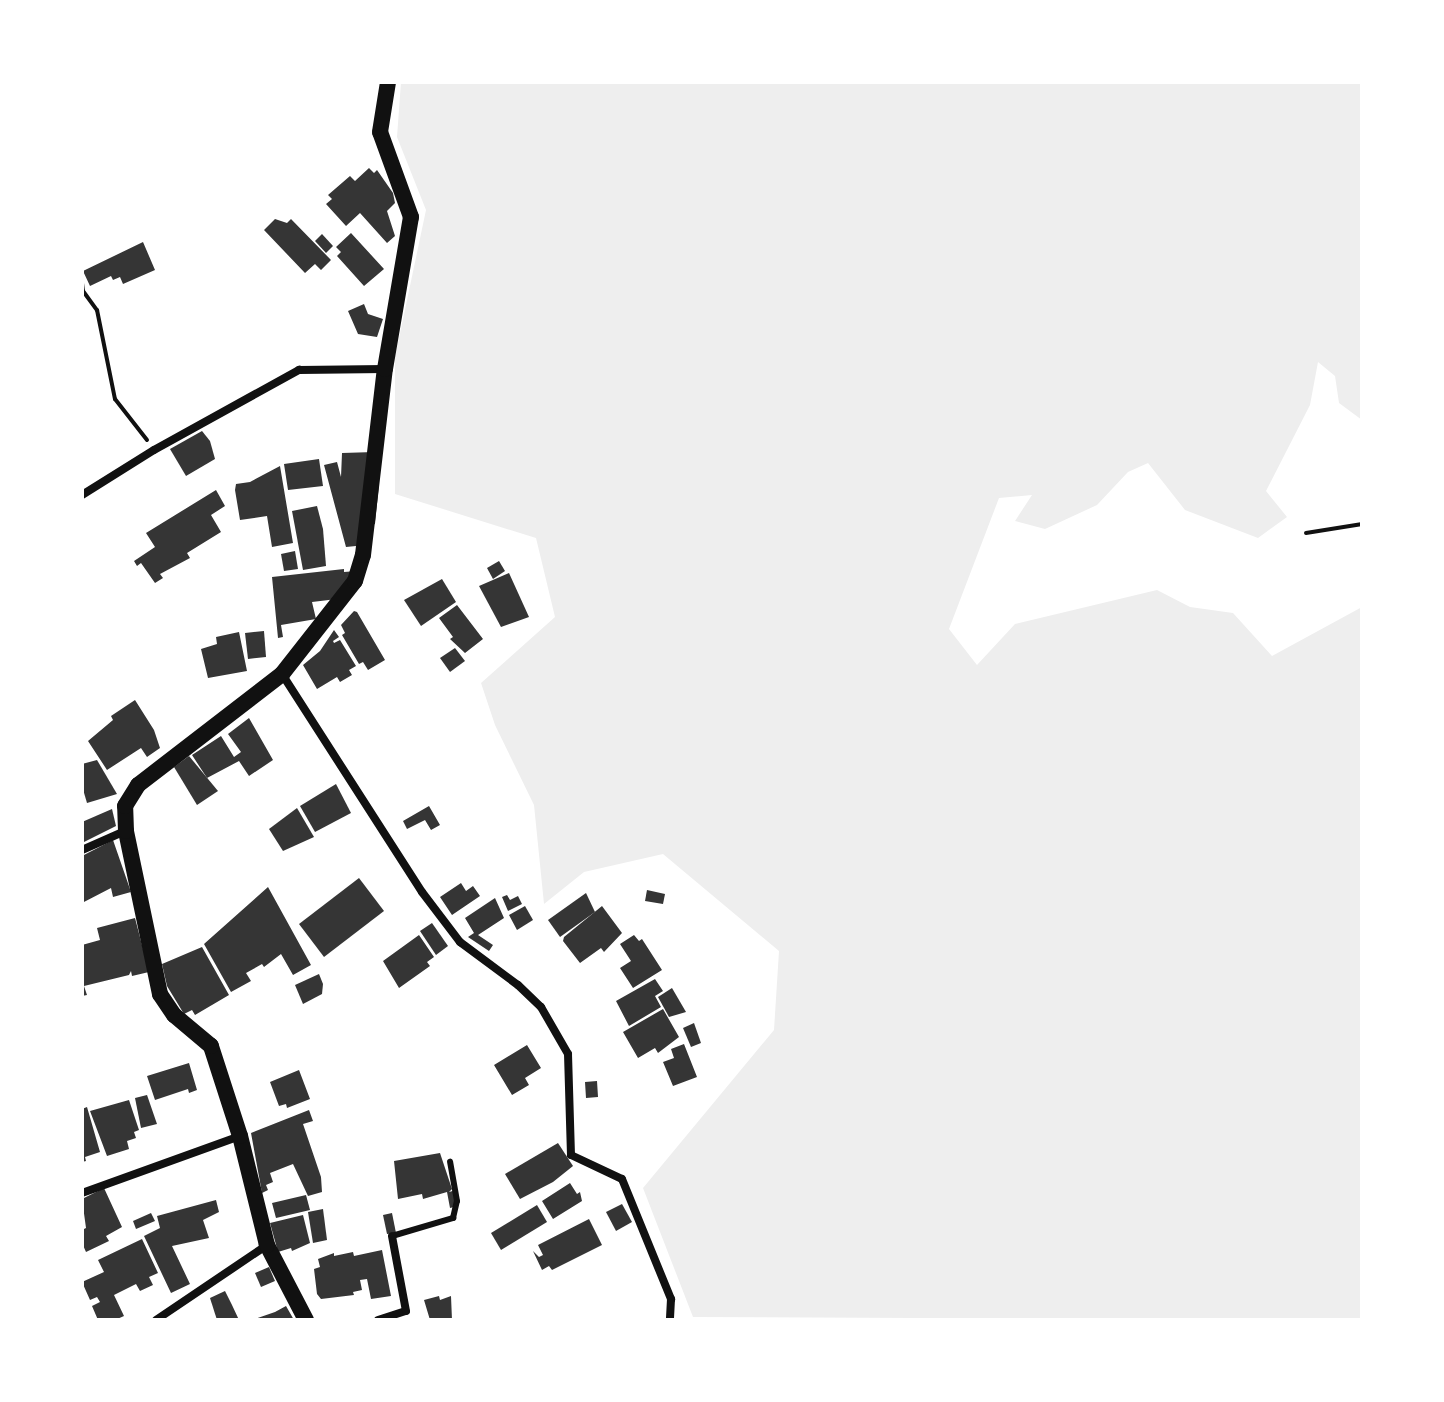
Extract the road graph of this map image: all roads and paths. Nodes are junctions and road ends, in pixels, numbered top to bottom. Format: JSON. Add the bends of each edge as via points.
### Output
{"nodes":[{"id":1,"x":388,"y":82,"type":"edge"},
{"id":2,"x":82,"y":283,"type":"edge"},
{"id":3,"x":385,"y":369,"type":"junction"},
{"id":4,"x":154,"y":450,"type":"junction"},
{"id":5,"x":82,"y":495,"type":"edge"},
{"id":6,"x":1362,"y":524,"type":"edge"},
{"id":7,"x":1306,"y":533,"type":"dead end"},
{"id":8,"x":282,"y":674,"type":"junction"},
{"id":9,"x":126,"y":831,"type":"junction"},
{"id":10,"x":82,"y":850,"type":"edge"},
{"id":11,"x":240,"y":1136,"type":"junction"},
{"id":12,"x":450,"y":1162,"type":"dead end"},
{"id":13,"x":82,"y":1193,"type":"edge"},
{"id":14,"x":392,"y":1236,"type":"joint"},
{"id":15,"x":267,"y":1245,"type":"junction"},
{"id":16,"x":156,"y":1320,"type":"edge"},
{"id":17,"x":306,"y":1320,"type":"edge"},
{"id":18,"x":378,"y":1320,"type":"edge"},
{"id":19,"x":670,"y":1320,"type":"edge"}],
"edges":[{"from":1,"to":3,"type":"main road","via":[[380,132],[411,217]]},
{"from":2,"to":4,"type":"path","via":[[97,310],[115,399]]},
{"from":3,"to":4,"type":"street","via":[[299,370]]},
{"from":3,"to":8,"type":"main road","via":[[363,555],[355,581]]},
{"from":4,"to":5,"type":"street"},
{"from":6,"to":7,"type":"path"},
{"from":8,"to":9,"type":"main road","via":[[138,785],[125,806]]},
{"from":8,"to":19,"type":"street","via":[[460,942],[541,1007],[568,1054],[571,1155],[622,1179],[671,1299]]},
{"from":9,"to":10,"type":"street"},
{"from":9,"to":11,"type":"main road","via":[[160,994],[174,1015],[211,1046]]},
{"from":11,"to":13,"type":"street"},
{"from":11,"to":15,"type":"main road"},
{"from":12,"to":14,"type":"lane","via":[[457,1201],[453,1218]]},
{"from":14,"to":18,"type":"street","via":[[406,1311]]},
{"from":15,"to":16,"type":"street"},
{"from":15,"to":17,"type":"main road"}]}
